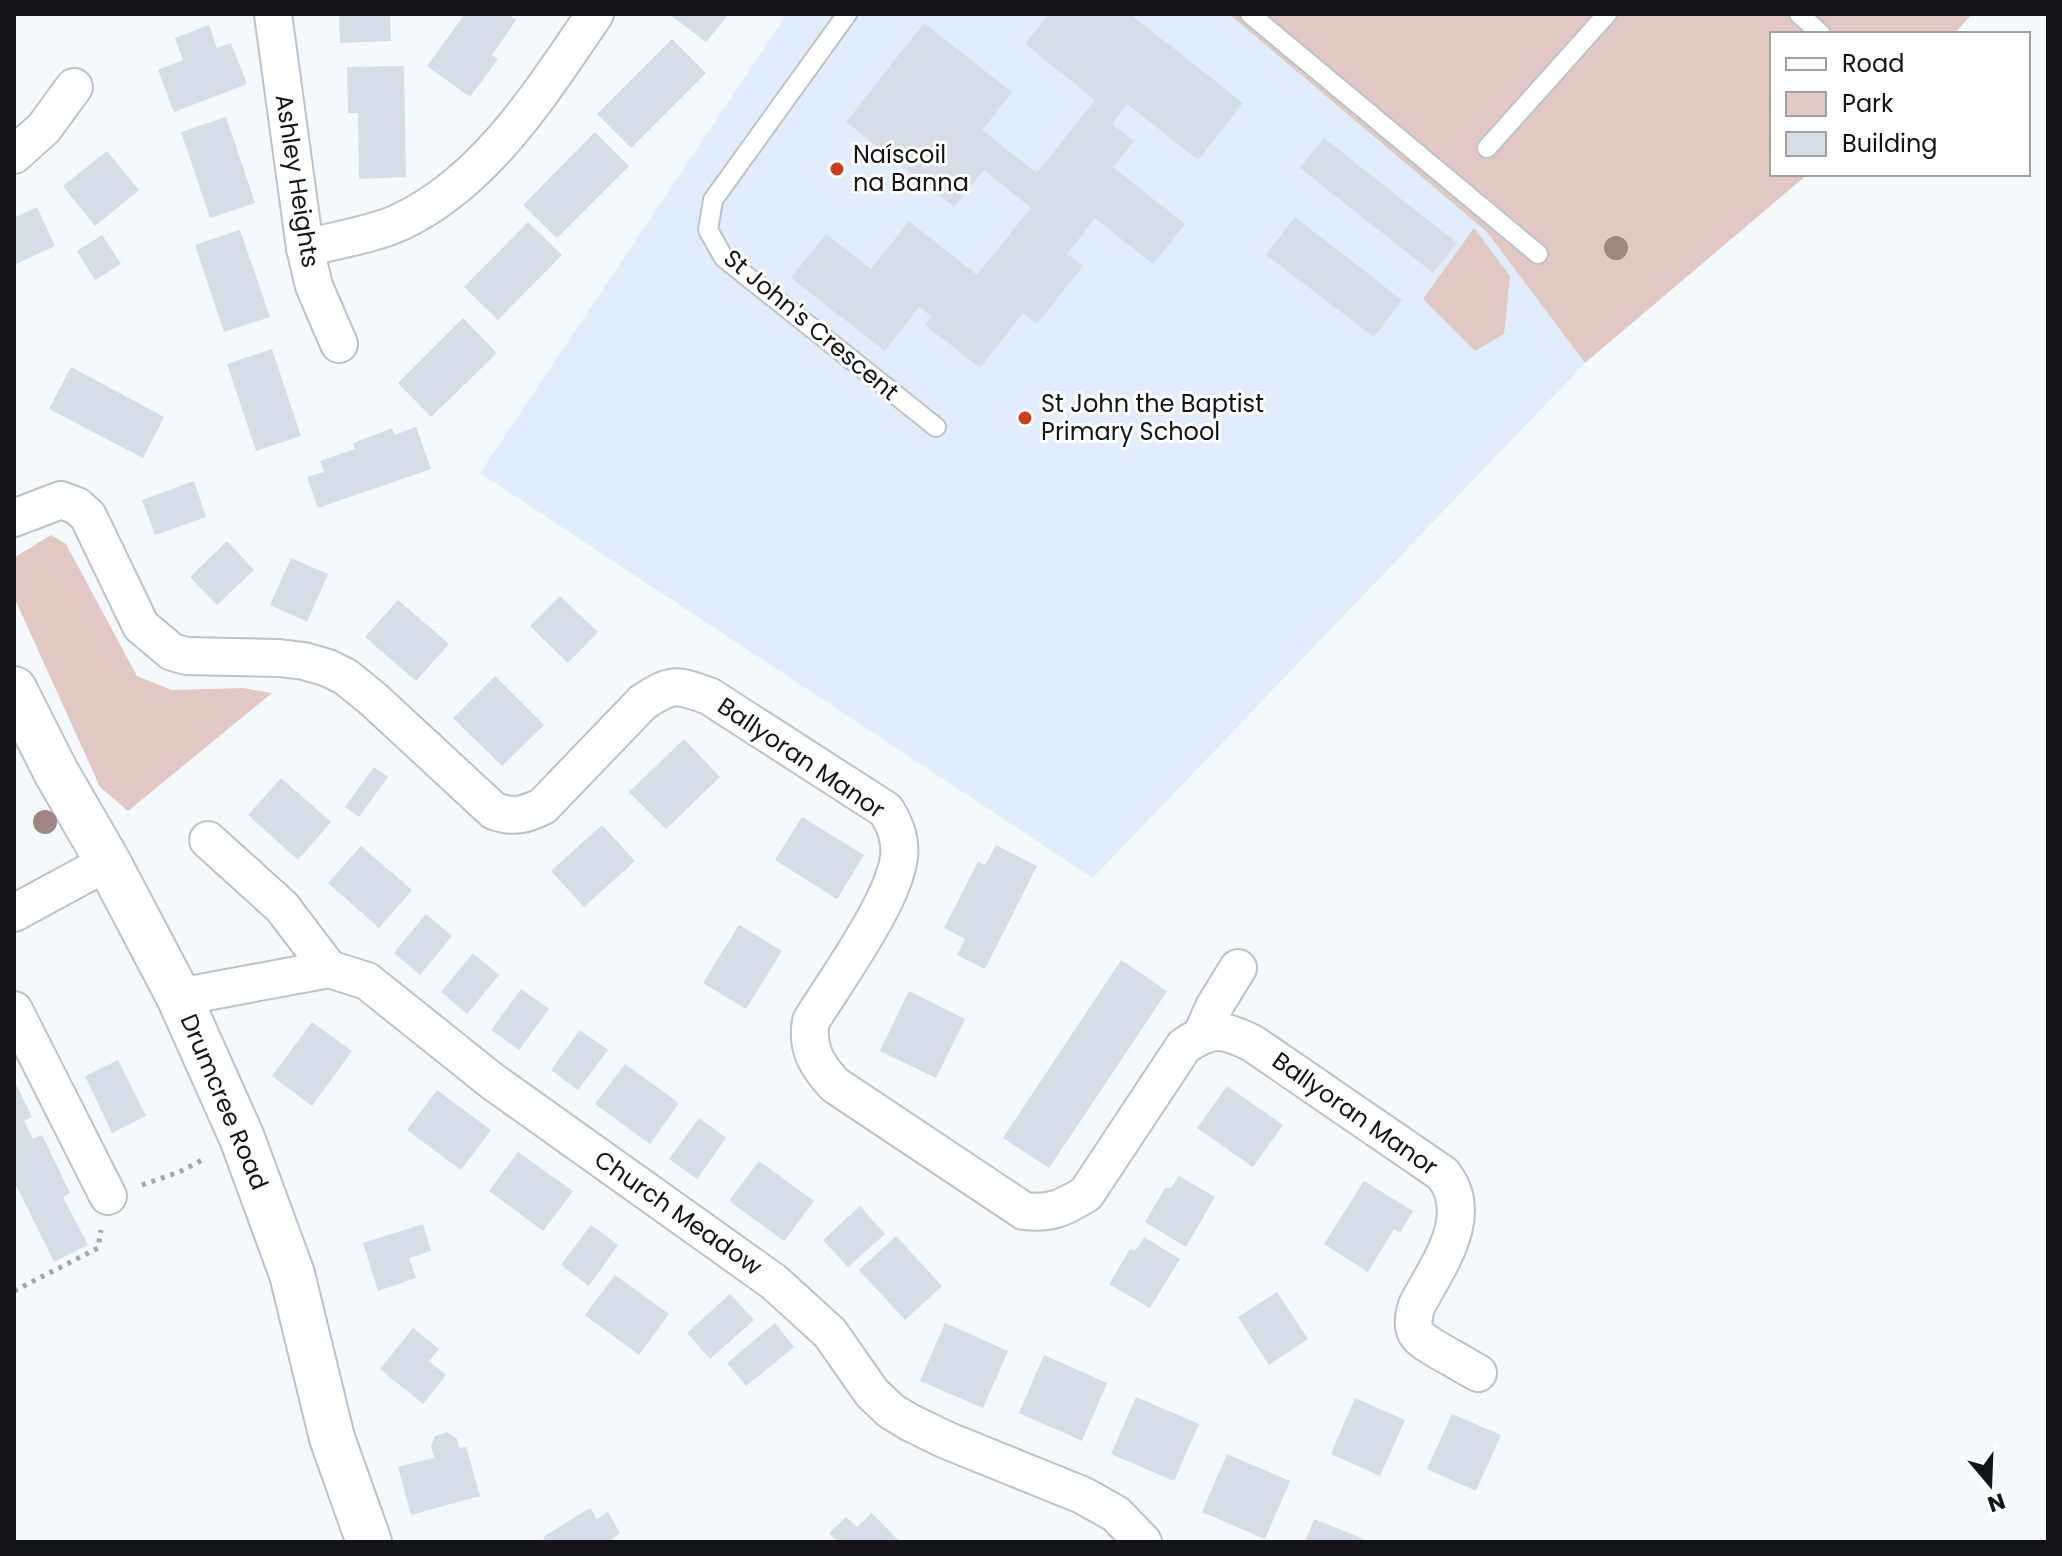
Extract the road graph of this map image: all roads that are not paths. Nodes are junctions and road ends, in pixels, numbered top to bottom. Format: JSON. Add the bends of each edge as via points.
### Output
{"nodes":[{"id":1,"x":273,"y":14,"type":"edge"},
{"id":2,"x":595,"y":14,"type":"edge"},
{"id":3,"x":847,"y":14,"type":"edge"},
{"id":4,"x":1250,"y":14,"type":"edge"},
{"id":5,"x":1607,"y":14,"type":"edge"},
{"id":6,"x":1799,"y":14,"type":"edge"},
{"id":7,"x":1819,"y":32,"type":"edge"},
{"id":8,"x":74,"y":87,"type":"dead end"},
{"id":9,"x":1487,"y":148,"type":"dead end"},
{"id":10,"x":14,"y":155,"type":"edge"},
{"id":11,"x":305,"y":248,"type":"junction"},
{"id":12,"x":1538,"y":254,"type":"dead end"},
{"id":13,"x":339,"y":344,"type":"dead end"},
{"id":14,"x":936,"y":427,"type":"dead end"},
{"id":15,"x":14,"y":518,"type":"edge"},
{"id":16,"x":14,"y":689,"type":"edge"},
{"id":17,"x":208,"y":840,"type":"dead end"},
{"id":18,"x":108,"y":862,"type":"junction"},
{"id":19,"x":14,"y":913,"type":"edge"},
{"id":20,"x":1238,"y":968,"type":"dead end"},
{"id":21,"x":329,"y":969,"type":"junction"},
{"id":22,"x":179,"y":997,"type":"junction"},
{"id":23,"x":14,"y":1010,"type":"edge"},
{"id":24,"x":1202,"y":1034,"type":"junction"},
{"id":25,"x":108,"y":1196,"type":"road end"},
{"id":26,"x":1478,"y":1373,"type":"dead end"},
{"id":27,"x":369,"y":1542,"type":"edge"},
{"id":28,"x":1143,"y":1542,"type":"edge"}],
"edges":[{"from":1,"to":11,"type":"street","name":"Ashley Heights"},
{"from":2,"to":11,"type":"street","via":[[496,151],[452,190],[398,223]]},
{"from":3,"to":14,"type":"lane","name":"St John's Crescent","via":[[713,200],[708,230],[724,258]]},
{"from":4,"to":12,"type":"lane"},
{"from":5,"to":9,"type":"lane"},
{"from":6,"to":7,"type":"lane"},
{"from":8,"to":10,"type":"street","via":[[44,128]]},
{"from":11,"to":13,"type":"street","name":"Ashley Heights","via":[[314,286]]},
{"from":15,"to":24,"type":"street","name":"Ballyoran Manor","via":[[61,500],[77,506],[88,516],[141,626],[165,648],[187,656],[279,658],[328,668],[373,699],[494,811],[510,817],[543,806],[643,702],[678,686],[709,696],[886,810],[899,842],[890,891],[811,1021],[813,1054],[835,1085],[1024,1211],[1045,1213],[1086,1194],[1184,1046]]},
{"from":16,"to":18,"type":"street","name":"Drumcree Road"},
{"from":17,"to":21,"type":"street","via":[[282,907]]},
{"from":18,"to":19,"type":"street"},
{"from":18,"to":22,"type":"street","name":"Drumcree Road"},
{"from":20,"to":24,"type":"street"},
{"from":21,"to":22,"type":"street","name":"Church Meadow"},
{"from":21,"to":28,"type":"street","name":"Church Meadow","via":[[367,981],[492,1081],[774,1282],[830,1333],[891,1411],[946,1440],[1082,1495],[1116,1514]]},
{"from":22,"to":27,"type":"street","name":"Drumcree Road","via":[[242,1138],[292,1274],[332,1438]]},
{"from":23,"to":25,"type":"street"},
{"from":24,"to":26,"type":"street","name":"Ballyoran Manor","via":[[1225,1030],[1252,1043],[1443,1174],[1457,1200],[1455,1226],[1417,1305],[1414,1329],[1427,1345]]}]}
